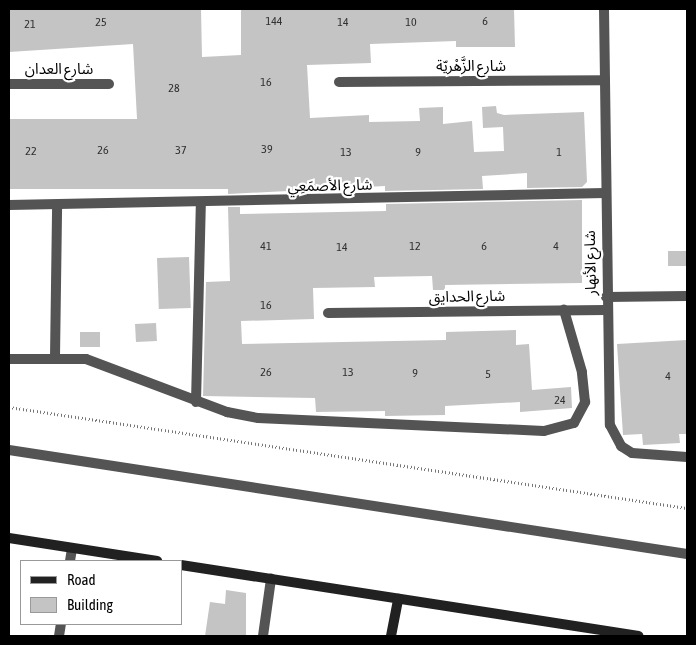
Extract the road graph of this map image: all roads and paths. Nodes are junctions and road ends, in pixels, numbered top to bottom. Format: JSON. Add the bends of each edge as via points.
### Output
{"nodes":[{"id":1,"x":604,"y":9,"type":"edge"},
{"id":2,"x":604,"y":80,"type":"junction"},
{"id":3,"x":339,"y":82,"type":"dead end"},
{"id":4,"x":9,"y":84,"type":"edge"},
{"id":5,"x":109,"y":84,"type":"dead end"},
{"id":6,"x":605,"y":193,"type":"junction"},
{"id":7,"x":201,"y":203,"type":"junction"},
{"id":8,"x":57,"y":205,"type":"junction"},
{"id":9,"x":9,"y":206,"type":"edge"},
{"id":10,"x":687,"y":296,"type":"edge"},
{"id":11,"x":606,"y":297,"type":"junction"},
{"id":12,"x":564,"y":310,"type":"junction"},
{"id":13,"x":606,"y":310,"type":"junction"},
{"id":14,"x":328,"y":313,"type":"dead end"},
{"id":15,"x":55,"y":358,"type":"junction"},
{"id":16,"x":9,"y":359,"type":"edge"},
{"id":17,"x":196,"y":402,"type":"junction"},
{"id":18,"x":9,"y":407,"type":"edge"},
{"id":19,"x":9,"y":450,"type":"edge"},
{"id":20,"x":687,"y":457,"type":"edge"},
{"id":21,"x":687,"y":508,"type":"edge"},
{"id":22,"x":9,"y":538,"type":"edge"},
{"id":23,"x":72,"y":548,"type":"junction"},
{"id":24,"x":687,"y":554,"type":"edge"},
{"id":25,"x":70,"y":560,"type":"edge"},
{"id":26,"x":150,"y":560,"type":"edge"},
{"id":27,"x":182,"y":565,"type":"edge"},
{"id":28,"x":271,"y":579,"type":"junction"},
{"id":29,"x":398,"y":599,"type":"junction"},
{"id":30,"x":263,"y":636,"type":"edge"},
{"id":31,"x":391,"y":636,"type":"edge"},
{"id":32,"x":639,"y":636,"type":"edge"}],
"edges":[{"from":1,"to":2,"type":"street","name":"شارع الأنهار"},
{"from":2,"to":3,"type":"street","name":"شارع الزَّهْريّة"},
{"from":2,"to":6,"type":"street","name":"شارع الأنهار"},
{"from":4,"to":5,"type":"street","name":"شارع العدان"},
{"from":6,"to":7,"type":"street","name":"شارع الأصمَعِي"},
{"from":6,"to":11,"type":"street","name":"شارع الأنهار"},
{"from":7,"to":8,"type":"street","name":"شارع الأصمَعِي"},
{"from":7,"to":17,"type":"street"},
{"from":8,"to":9,"type":"street","name":"شارع الأصمَعِي"},
{"from":8,"to":15,"type":"street"},
{"from":10,"to":11,"type":"street"},
{"from":11,"to":13,"type":"street","name":"شارع الأنهار"},
{"from":12,"to":13,"type":"street","name":"شارع الحدايق"},
{"from":12,"to":14,"type":"street","name":"شارع الحدايق"},
{"from":12,"to":17,"type":"street","via":[[582,372],[585,402],[574,423],[558,429],[258,418]]},
{"from":13,"to":20,"type":"street","name":"شارع الأنهار","via":[[608,413],[615,437],[621,446],[644,456]]},
{"from":15,"to":16,"type":"street"},
{"from":15,"to":17,"type":"street","via":[[110,365]]},
{"from":18,"to":21,"type":"path"},
{"from":19,"to":24,"type":"street"},
{"from":22,"to":23,"type":"street"},
{"from":23,"to":25,"type":"street"},
{"from":23,"to":26,"type":"street"},
{"from":27,"to":28,"type":"street"},
{"from":28,"to":29,"type":"street"},
{"from":28,"to":30,"type":"street"},
{"from":29,"to":31,"type":"street"},
{"from":29,"to":32,"type":"street"}]}
